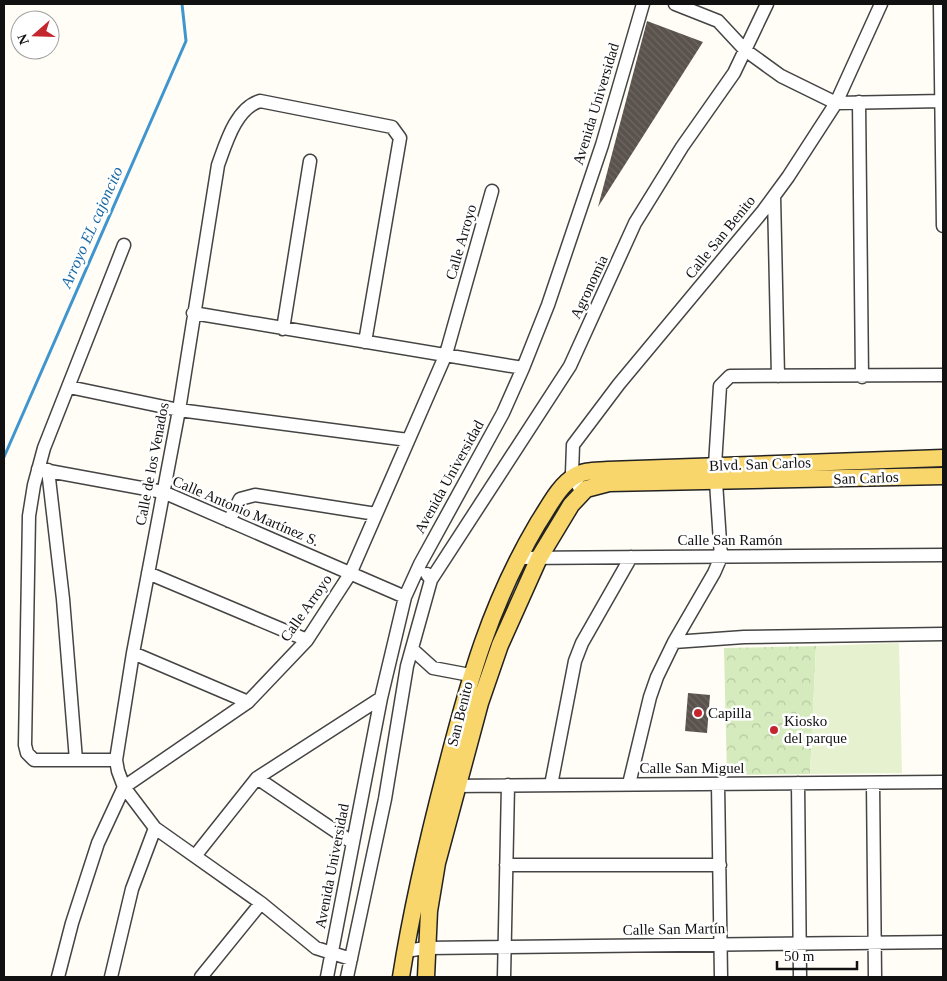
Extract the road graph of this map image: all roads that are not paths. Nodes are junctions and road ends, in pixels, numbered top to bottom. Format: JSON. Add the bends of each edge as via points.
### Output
{"nodes":[{"id":1,"x":643,"y":4,"type":"edge"},
{"id":2,"x":675,"y":4,"type":"edge"},
{"id":3,"x":767,"y":4,"type":"edge"},
{"id":4,"x":881,"y":4,"type":"edge"},
{"id":5,"x":940,"y":4,"type":"edge"},
{"id":6,"x":706,"y":9,"type":"edge"},
{"id":7,"x":745,"y":50,"type":"junction"},
{"id":8,"x":942,"y":101,"type":"edge"},
{"id":9,"x":859,"y":102,"type":"junction"},
{"id":10,"x":836,"y":103,"type":"junction"},
{"id":11,"x":310,"y":161,"type":"dead end"},
{"id":12,"x":492,"y":190,"type":"dead end"},
{"id":13,"x":774,"y":196,"type":"junction"},
{"id":14,"x":943,"y":226,"type":"edge"},
{"id":15,"x":124,"y":244,"type":"dead end"},
{"id":16,"x":193,"y":313,"type":"junction"},
{"id":17,"x":283,"y":330,"type":"junction"},
{"id":18,"x":365,"y":342,"type":"junction"},
{"id":19,"x":446,"y":354,"type":"junction"},
{"id":20,"x":523,"y":368,"type":"junction"},
{"id":21,"x":943,"y":375,"type":"edge"},
{"id":22,"x":778,"y":376,"type":"junction"},
{"id":23,"x":862,"y":377,"type":"junction"},
{"id":24,"x":69,"y":387,"type":"junction"},
{"id":25,"x":179,"y":410,"type":"junction"},
{"id":26,"x":408,"y":440,"type":"junction"},
{"id":27,"x":943,"y":458,"type":"edge"},
{"id":28,"x":714,"y":465,"type":"junction"},
{"id":29,"x":43,"y":470,"type":"junction"},
{"id":30,"x":575,"y":476,"type":"junction"},
{"id":31,"x":943,"y":476,"type":"edge"},
{"id":32,"x":716,"y":482,"type":"junction"},
{"id":33,"x":163,"y":492,"type":"junction"},
{"id":34,"x":582,"y":493,"type":"junction"},
{"id":35,"x":376,"y":514,"type":"junction"},
{"id":36,"x":229,"y":521,"type":"junction"},
{"id":37,"x":943,"y":555,"type":"edge"},
{"id":38,"x":631,"y":557,"type":"junction"},
{"id":39,"x":721,"y":557,"type":"junction"},
{"id":40,"x":517,"y":558,"type":"junction"},
{"id":41,"x":539,"y":558,"type":"junction"},
{"id":42,"x":420,"y":564,"type":"junction"},
{"id":43,"x":148,"y":573,"type":"junction"},
{"id":44,"x":350,"y":574,"type":"junction"},
{"id":45,"x":431,"y":580,"type":"junction"},
{"id":46,"x":405,"y":597,"type":"junction"},
{"id":47,"x":943,"y":634,"type":"edge"},
{"id":48,"x":307,"y":640,"type":"junction"},
{"id":49,"x":674,"y":642,"type":"junction"},
{"id":50,"x":412,"y":649,"type":"junction"},
{"id":51,"x":133,"y":653,"type":"junction"},
{"id":52,"x":470,"y":675,"type":"junction"},
{"id":53,"x":381,"y":698,"type":"junction"},
{"id":54,"x":248,"y":702,"type":"junction"},
{"id":55,"x":76,"y":760,"type":"junction"},
{"id":56,"x":116,"y":760,"type":"junction"},
{"id":57,"x":257,"y":778,"type":"junction"},
{"id":58,"x":943,"y":782,"type":"edge"},
{"id":59,"x":798,"y":783,"type":"junction"},
{"id":60,"x":873,"y":783,"type":"junction"},
{"id":61,"x":629,"y":784,"type":"junction"},
{"id":62,"x":718,"y":784,"type":"junction"},
{"id":63,"x":508,"y":785,"type":"junction"},
{"id":64,"x":551,"y":785,"type":"junction"},
{"id":65,"x":442,"y":786,"type":"junction"},
{"id":66,"x":458,"y":786,"type":"junction"},
{"id":67,"x":124,"y":787,"type":"junction"},
{"id":68,"x":155,"y":828,"type":"junction"},
{"id":69,"x":353,"y":843,"type":"junction"},
{"id":70,"x":194,"y":856,"type":"junction"},
{"id":71,"x":506,"y":865,"type":"junction"},
{"id":72,"x":720,"y":865,"type":"junction"},
{"id":73,"x":261,"y":903,"type":"junction"},
{"id":74,"x":875,"y":942,"type":"junction"},
{"id":75,"x":943,"y":942,"type":"edge"},
{"id":76,"x":799,"y":943,"type":"junction"},
{"id":77,"x":721,"y":944,"type":"junction"},
{"id":78,"x":505,"y":947,"type":"junction"},
{"id":79,"x":426,"y":948,"type":"junction"},
{"id":80,"x":405,"y":951,"type":"junction"},
{"id":81,"x":332,"y":954,"type":"junction"},
{"id":82,"x":351,"y":959,"type":"junction"},
{"id":83,"x":58,"y":977,"type":"edge"},
{"id":84,"x":111,"y":977,"type":"edge"},
{"id":85,"x":201,"y":977,"type":"edge"},
{"id":86,"x":327,"y":977,"type":"edge"},
{"id":87,"x":347,"y":977,"type":"edge"},
{"id":88,"x":401,"y":977,"type":"edge"},
{"id":89,"x":426,"y":977,"type":"edge"},
{"id":90,"x":504,"y":977,"type":"edge"},
{"id":91,"x":721,"y":977,"type":"edge"},
{"id":92,"x":800,"y":977,"type":"edge"},
{"id":93,"x":875,"y":977,"type":"edge"}],
"edges":[{"from":1,"to":20,"type":"street","name":"Avenida Universidad","via":[[602,145],[548,306]]},
{"from":2,"to":6,"type":"street"},
{"from":3,"to":7,"type":"street","name":"Agronomia"},
{"from":4,"to":10,"type":"street","name":"Calle San Benito"},
{"from":5,"to":8,"type":"street"},
{"from":6,"to":7,"type":"street"},
{"from":7,"to":10,"type":"street","via":[[793,83]]},
{"from":7,"to":45,"type":"street","name":"Agronomia","via":[[734,73],[682,147],[635,223],[570,366]]},
{"from":8,"to":9,"type":"street"},
{"from":8,"to":14,"type":"street"},
{"from":9,"to":10,"type":"street"},
{"from":9,"to":23,"type":"street"},
{"from":10,"to":13,"type":"street","name":"Calle San Benito"},
{"from":11,"to":17,"type":"street"},
{"from":12,"to":19,"type":"street","name":"Calle Arroyo"},
{"from":13,"to":22,"type":"street"},
{"from":13,"to":30,"type":"street","name":"Calle San Benito","via":[[618,384],[573,445],[571,460]]},
{"from":15,"to":24,"type":"street"},
{"from":16,"to":17,"type":"street"},
{"from":16,"to":18,"type":"street","name":"Calle de los Venados","via":[[218,165],[244,109],[260,101],[392,127],[400,138]]},
{"from":16,"to":25,"type":"street","name":"Calle de los Venados"},
{"from":17,"to":18,"type":"street"},
{"from":18,"to":19,"type":"street"},
{"from":19,"to":20,"type":"street"},
{"from":19,"to":26,"type":"street","name":"Calle Arroyo"},
{"from":20,"to":42,"type":"street","name":"Avenida Universidad","via":[[503,413]]},
{"from":21,"to":23,"type":"street"},
{"from":22,"to":23,"type":"street"},
{"from":22,"to":28,"type":"street","via":[[730,376],[724,380],[720,386]]},
{"from":24,"to":25,"type":"street"},
{"from":24,"to":29,"type":"street"},
{"from":25,"to":26,"type":"street"},
{"from":25,"to":33,"type":"street","name":"Calle de los Venados"},
{"from":26,"to":35,"type":"street","name":"Calle Arroyo"},
{"from":27,"to":28,"type":"main road","name":"Blvd. San Carlos"},
{"from":28,"to":30,"type":"main road","name":"Blvd. San Carlos","via":[[591,471]]},
{"from":29,"to":33,"type":"street","name":"Calle Antonio Martínez S."},
{"from":29,"to":55,"type":"street","via":[[63,599]]},
{"from":29,"to":55,"type":"street","via":[[28,516],[25,745],[34,760]]},
{"from":30,"to":34,"type":"street"},
{"from":30,"to":40,"type":"main road","name":"San Benito","via":[[554,499]]},
{"from":31,"to":32,"type":"main road","name":"San Carlos"},
{"from":32,"to":34,"type":"main road","name":"San Carlos","via":[[600,484]]},
{"from":32,"to":39,"type":"street"},
{"from":33,"to":36,"type":"street","name":"Calle Antonio Martínez S."},
{"from":33,"to":43,"type":"street","name":"Calle de los Venados"},
{"from":34,"to":41,"type":"main road","name":"San Benito","via":[[571,505]]},
{"from":35,"to":36,"type":"street","via":[[255,495],[240,499]]},
{"from":35,"to":44,"type":"street","name":"Calle Arroyo"},
{"from":36,"to":44,"type":"street","name":"Calle Antonio Martínez S."},
{"from":37,"to":39,"type":"street","name":"Calle San Ramón"},
{"from":38,"to":39,"type":"street","name":"Calle San Ramón"},
{"from":38,"to":41,"type":"street","name":"Calle San Ramón"},
{"from":38,"to":64,"type":"street","via":[[575,661]]},
{"from":39,"to":49,"type":"street"},
{"from":40,"to":41,"type":"street","name":"Calle San Ramón"},
{"from":40,"to":52,"type":"main road","name":"San Benito","via":[[499,596]]},
{"from":41,"to":66,"type":"main road","name":"San Benito","via":[[500,645],[480,703]]},
{"from":42,"to":45,"type":"street"},
{"from":42,"to":46,"type":"street","name":"Avenida Universidad"},
{"from":43,"to":48,"type":"street"},
{"from":43,"to":51,"type":"street","name":"Calle de los Venados"},
{"from":44,"to":46,"type":"street","name":"Calle Antonio Martínez S."},
{"from":44,"to":48,"type":"street","name":"Calle Arroyo"},
{"from":45,"to":50,"type":"street"},
{"from":46,"to":53,"type":"street","name":"Avenida Universidad"},
{"from":47,"to":49,"type":"street","via":[[744,637]]},
{"from":48,"to":54,"type":"street","name":"Calle Arroyo"},
{"from":49,"to":61,"type":"street","via":[[650,697]]},
{"from":50,"to":52,"type":"street","via":[[433,668]]},
{"from":50,"to":82,"type":"street"},
{"from":51,"to":54,"type":"street"},
{"from":51,"to":56,"type":"street","name":"Calle de los Venados"},
{"from":52,"to":65,"type":"main road","name":"San Benito"},
{"from":53,"to":57,"type":"street"},
{"from":53,"to":69,"type":"street","name":"Avenida Universidad"},
{"from":54,"to":67,"type":"street","name":"Calle Arroyo"},
{"from":55,"to":56,"type":"street"},
{"from":56,"to":67,"type":"street","name":"Calle de los Venados"},
{"from":57,"to":69,"type":"street"},
{"from":57,"to":70,"type":"street"},
{"from":58,"to":60,"type":"street","name":"Calle San Miguel"},
{"from":59,"to":60,"type":"street","name":"Calle San Miguel"},
{"from":59,"to":62,"type":"street","name":"Calle San Miguel"},
{"from":59,"to":76,"type":"street"},
{"from":60,"to":74,"type":"street"},
{"from":61,"to":62,"type":"street","name":"Calle San Miguel"},
{"from":61,"to":64,"type":"street","name":"Calle San Miguel"},
{"from":62,"to":72,"type":"street"},
{"from":63,"to":64,"type":"street","name":"Calle San Miguel"},
{"from":63,"to":66,"type":"street","name":"Calle San Miguel"},
{"from":63,"to":71,"type":"street"},
{"from":65,"to":66,"type":"street","name":"Calle San Miguel"},
{"from":65,"to":80,"type":"main road","name":"San Benito"},
{"from":66,"to":79,"type":"main road","name":"San Benito","via":[[437,863]]},
{"from":67,"to":68,"type":"street","name":"Calle de los Venados"},
{"from":67,"to":83,"type":"street","via":[[98,843]]},
{"from":68,"to":70,"type":"street","name":"Calle de los Venados"},
{"from":68,"to":84,"type":"street","via":[[132,890]]},
{"from":69,"to":81,"type":"street","name":"Avenida Universidad"},
{"from":70,"to":73,"type":"street","name":"Calle de los Venados"},
{"from":71,"to":72,"type":"street"},
{"from":71,"to":78,"type":"street"},
{"from":72,"to":77,"type":"street"},
{"from":73,"to":81,"type":"street","name":"Calle de los Venados","via":[[316,948]]},
{"from":73,"to":85,"type":"street"},
{"from":74,"to":75,"type":"street","name":"Calle San Martín"},
{"from":74,"to":76,"type":"street","name":"Calle San Martín"},
{"from":74,"to":93,"type":"street"},
{"from":76,"to":77,"type":"street","name":"Calle San Martín"},
{"from":76,"to":92,"type":"street"},
{"from":77,"to":78,"type":"street","name":"Calle San Martín"},
{"from":77,"to":91,"type":"street"},
{"from":78,"to":79,"type":"street","name":"Calle San Martín"},
{"from":78,"to":90,"type":"street"},
{"from":79,"to":80,"type":"street","name":"Calle San Martín"},
{"from":79,"to":89,"type":"main road","name":"San Benito"},
{"from":80,"to":88,"type":"main road","name":"San Benito"},
{"from":81,"to":82,"type":"street","name":"Calle de los Venados"},
{"from":81,"to":86,"type":"street","name":"Avenida Universidad"},
{"from":82,"to":87,"type":"street"}]}
